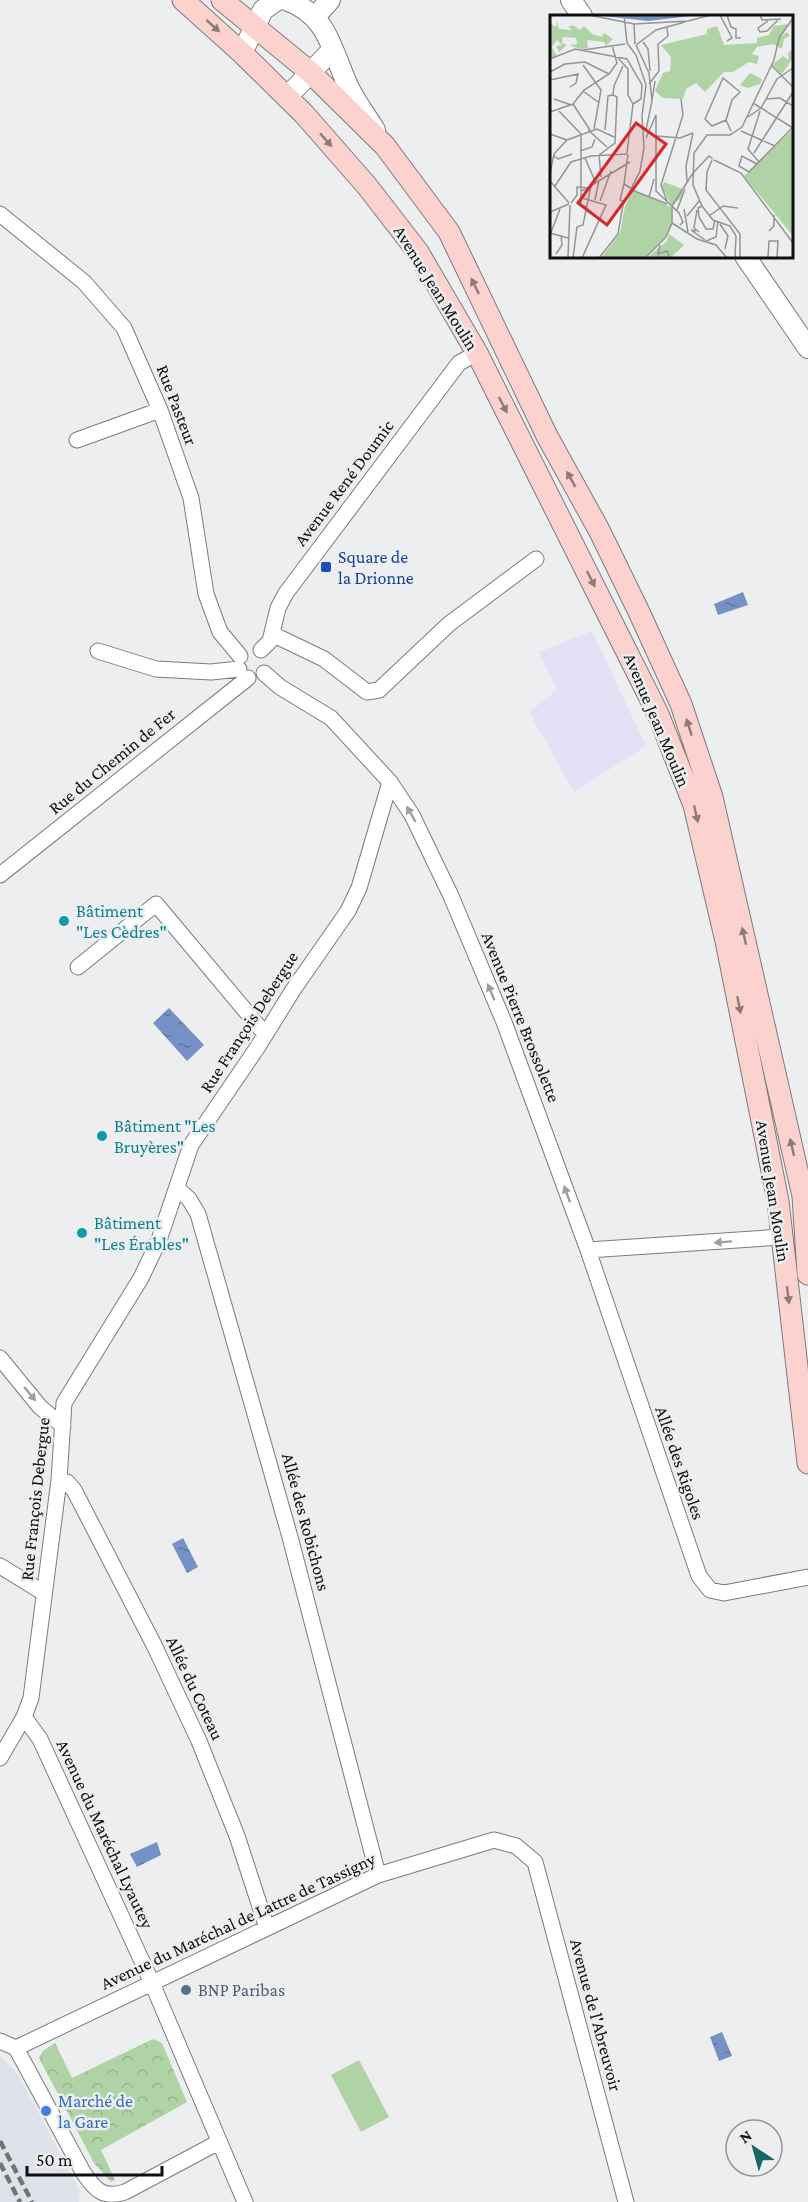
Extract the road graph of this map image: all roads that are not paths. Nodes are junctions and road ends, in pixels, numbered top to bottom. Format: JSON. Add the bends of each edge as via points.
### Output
{"nodes":[{"id":1,"x":183,"y":0,"type":"edge"},
{"id":2,"x":286,"y":0,"type":"edge"},
{"id":3,"x":330,"y":0,"type":"edge"},
{"id":4,"x":571,"y":0,"type":"edge"},
{"id":5,"x":225,"y":2,"type":"edge"},
{"id":6,"x":265,"y":12,"type":"edge"},
{"id":7,"x":581,"y":15,"type":"edge"},
{"id":8,"x":315,"y":17,"type":"junction"},
{"id":9,"x":333,"y":48,"type":"junction"},
{"id":10,"x":242,"y":53,"type":"junction"},
{"id":11,"x":310,"y":72,"type":"junction"},
{"id":12,"x":287,"y":97,"type":"junction"},
{"id":13,"x":385,"y":146,"type":"junction"},
{"id":14,"x":0,"y":214,"type":"edge"},
{"id":15,"x":746,"y":258,"type":"edge"},
{"id":16,"x":808,"y":348,"type":"edge"},
{"id":17,"x":477,"y":353,"type":"junction"},
{"id":18,"x":160,"y":410,"type":"junction"},
{"id":19,"x":76,"y":440,"type":"dead end"},
{"id":20,"x":536,"y":560,"type":"dead end"},
{"id":21,"x":272,"y":634,"type":"junction"},
{"id":22,"x":98,"y":651,"type":"dead end"},
{"id":23,"x":261,"y":651,"type":"junction"},
{"id":24,"x":242,"y":668,"type":"junction"},
{"id":25,"x":264,"y":673,"type":"junction"},
{"id":26,"x":390,"y":782,"type":"junction"},
{"id":27,"x":0,"y":875,"type":"edge"},
{"id":28,"x":78,"y":967,"type":"dead end"},
{"id":29,"x":265,"y":1034,"type":"junction"},
{"id":30,"x":177,"y":1188,"type":"junction"},
{"id":31,"x":781,"y":1237,"type":"junction"},
{"id":32,"x":807,"y":1245,"type":"edge"},
{"id":33,"x":588,"y":1250,"type":"junction"},
{"id":34,"x":808,"y":1274,"type":"edge"},
{"id":35,"x":0,"y":1358,"type":"edge"},
{"id":36,"x":63,"y":1426,"type":"junction"},
{"id":37,"x":808,"y":1463,"type":"edge"},
{"id":38,"x":59,"y":1480,"type":"junction"},
{"id":39,"x":0,"y":1566,"type":"edge"},
{"id":40,"x":808,"y":1577,"type":"edge"},
{"id":41,"x":44,"y":1593,"type":"junction"},
{"id":42,"x":24,"y":1717,"type":"junction"},
{"id":43,"x":0,"y":1758,"type":"edge"},
{"id":44,"x":516,"y":1846,"type":"joint"},
{"id":45,"x":378,"y":1875,"type":"junction"},
{"id":46,"x":267,"y":1928,"type":"junction"},
{"id":47,"x":152,"y":1983,"type":"junction"},
{"id":48,"x":0,"y":2042,"type":"edge"},
{"id":49,"x":16,"y":2048,"type":"junction"},
{"id":50,"x":219,"y":2142,"type":"junction"},
{"id":51,"x":245,"y":2202,"type":"edge"},
{"id":52,"x":626,"y":2202,"type":"edge"}],
"edges":[{"from":1,"to":10,"type":"main road","name":"Avenue Jean Moulin","one_way":true},
{"from":2,"to":8,"type":"street","via":[[300,4]]},
{"from":3,"to":8,"type":"street"},
{"from":4,"to":7,"type":"street"},
{"from":5,"to":6,"type":"main road","name":"Avenue Jean Moulin"},
{"from":6,"to":10,"type":"street"},
{"from":6,"to":11,"type":"main road","name":"Avenue Jean Moulin","via":[[284,51]]},
{"from":8,"to":9,"type":"street"},
{"from":9,"to":11,"type":"street"},
{"from":9,"to":13,"type":"street","via":[[351,93]]},
{"from":10,"to":12,"type":"main road","name":"Avenue Jean Moulin"},
{"from":11,"to":12,"type":"street"},
{"from":11,"to":13,"type":"main road","name":"Avenue Jean Moulin"},
{"from":12,"to":17,"type":"main road","name":"Avenue Jean Moulin","one_way":true,"via":[[367,186],[418,252]]},
{"from":32,"to":13,"type":"main road","name":"Avenue Jean Moulin","one_way":true,"via":[[803,1196],[712,797],[681,704],[599,530],[547,436],[449,232]]},
{"from":14,"to":18,"type":"street","name":"Rue Pasteur","via":[[84,282],[124,328]]},
{"from":15,"to":16,"type":"street"},
{"from":17,"to":21,"type":"street","name":"Avenue René Doumic","via":[[459,363],[310,560],[278,608]]},
{"from":17,"to":31,"type":"main road","name":"Avenue Jean Moulin","one_way":true,"via":[[658,714],[694,805],[728,952],[778,1201]]},
{"from":18,"to":19,"type":"street"},
{"from":18,"to":24,"type":"street","name":"Rue Pasteur","via":[[191,498],[207,594],[220,632]]},
{"from":20,"to":21,"type":"street","via":[[449,624],[379,690],[367,692],[324,659]]},
{"from":21,"to":23,"type":"street","name":"Avenue René Doumic"},
{"from":22,"to":24,"type":"street","via":[[156,669],[211,672]]},
{"from":23,"to":24,"type":"street","via":[[249,649]]},
{"from":23,"to":25,"type":"street","via":[[268,661]]},
{"from":24,"to":25,"type":"street","via":[[259,677]]},
{"from":24,"to":27,"type":"street","name":"Rue du Chemin de Fer"},
{"from":25,"to":26,"type":"street","name":"Avenue Pierre Brossolette","via":[[331,718]]},
{"from":26,"to":29,"type":"street","name":"Rue François Debergue","via":[[359,888]]},
{"from":33,"to":26,"type":"street","name":"Avenue Pierre Brossolette","one_way":true,"via":[[500,1011],[432,855]]},
{"from":28,"to":29,"type":"street","via":[[156,904]]},
{"from":29,"to":30,"type":"street","name":"Rue François Debergue","via":[[191,1145]]},
{"from":30,"to":36,"type":"street","name":"Rue François Debergue","via":[[141,1278],[64,1403]]},
{"from":30,"to":45,"type":"street","name":"Allée des Robichons","via":[[198,1214],[290,1537]]},
{"from":31,"to":33,"type":"street","one_way":true},
{"from":31,"to":37,"type":"main road","name":"Avenue Jean Moulin","one_way":true},
{"from":32,"to":34,"type":"main road","name":"Avenue Jean Moulin"},
{"from":33,"to":40,"type":"street","name":"Allée des Rigoles","via":[[699,1576],[710,1590],[724,1593]]},
{"from":35,"to":36,"type":"street","one_way":true,"via":[[40,1407]]},
{"from":36,"to":38,"type":"street","name":"Rue François Debergue"},
{"from":38,"to":41,"type":"street","name":"Rue François Debergue"},
{"from":38,"to":46,"type":"street","name":"Allée du Coteau","via":[[74,1490],[176,1690],[237,1836]]},
{"from":39,"to":41,"type":"street"},
{"from":41,"to":42,"type":"street","name":"Rue François Debergue","via":[[31,1698]]},
{"from":42,"to":43,"type":"street","name":"Rue François Debergue"},
{"from":42,"to":47,"type":"street","name":"Avenue du Maréchal Lyautey","via":[[40,1739]]},
{"from":44,"to":45,"type":"street","name":"Avenue du Maréchal de Lattre de Tassigny","via":[[494,1840]]},
{"from":44,"to":52,"type":"street","name":"Avenue de l'Abreuvoir","via":[[535,1862]]},
{"from":45,"to":46,"type":"street","name":"Avenue du Maréchal de Lattre de Tassigny"},
{"from":46,"to":47,"type":"street","name":"Avenue du Maréchal de Lattre de Tassigny"},
{"from":47,"to":49,"type":"street","name":"Avenue du Maréchal de Lattre de Tassigny"},
{"from":47,"to":50,"type":"street","name":"Avenue du Maréchal Lyautey"},
{"from":48,"to":49,"type":"street"},
{"from":49,"to":50,"type":"street","via":[[95,2189],[114,2195],[125,2192]]},
{"from":50,"to":51,"type":"street","name":"Avenue du Maréchal Lyautey"}]}
